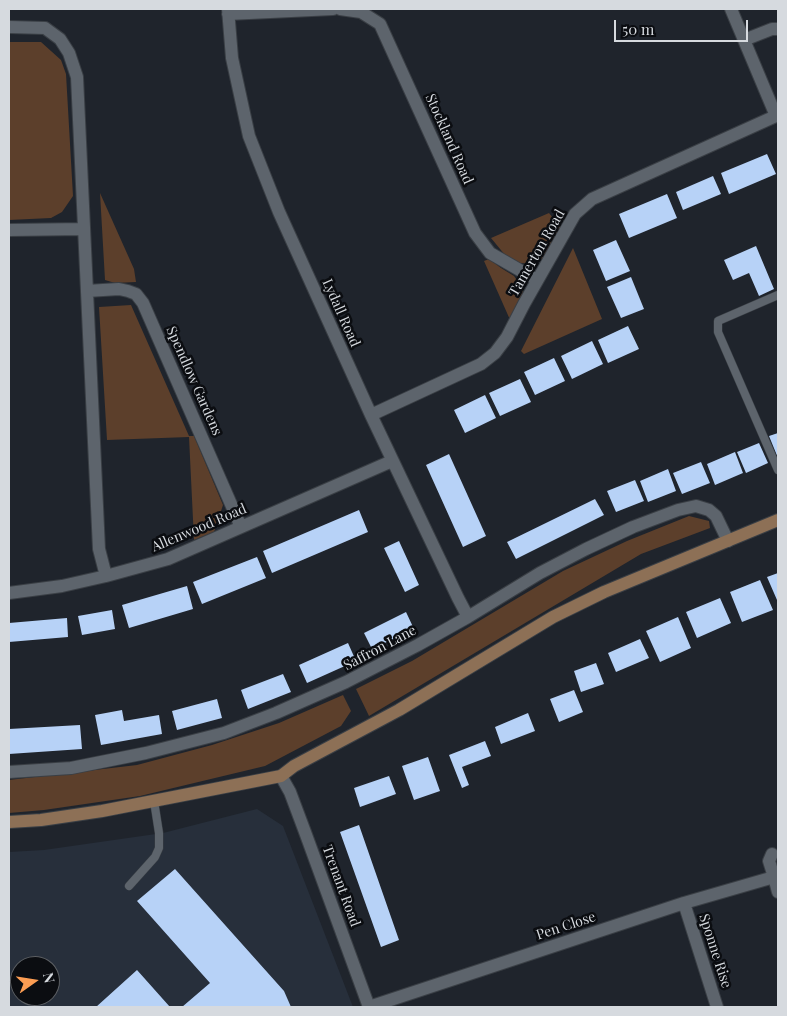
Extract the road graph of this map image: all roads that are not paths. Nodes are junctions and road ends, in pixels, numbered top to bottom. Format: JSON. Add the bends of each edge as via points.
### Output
{"nodes":[{"id":1,"x":333,"y":9,"type":"edge"},
{"id":2,"x":340,"y":9,"type":"edge"},
{"id":3,"x":730,"y":9,"type":"edge"},
{"id":4,"x":228,"y":12,"type":"edge"},
{"id":5,"x":9,"y":27,"type":"edge"},
{"id":6,"x":778,"y":29,"type":"edge"},
{"id":7,"x":744,"y":40,"type":"junction"},
{"id":8,"x":777,"y":115,"type":"edge"},
{"id":9,"x":84,"y":229,"type":"junction"},
{"id":10,"x":9,"y":230,"type":"edge"},
{"id":11,"x":537,"y":280,"type":"junction"},
{"id":12,"x":87,"y":291,"type":"junction"},
{"id":13,"x":778,"y":295,"type":"edge"},
{"id":14,"x":371,"y":415,"type":"junction"},
{"id":15,"x":392,"y":461,"type":"junction"},
{"id":16,"x":778,"y":470,"type":"edge"},
{"id":17,"x":778,"y":520,"type":"edge"},
{"id":18,"x":242,"y":527,"type":"junction"},
{"id":19,"x":728,"y":541,"type":"junction"},
{"id":20,"x":106,"y":576,"type":"junction"},
{"id":21,"x":9,"y":592,"type":"edge"},
{"id":22,"x":468,"y":617,"type":"junction"},
{"id":23,"x":9,"y":772,"type":"edge"},
{"id":24,"x":281,"y":776,"type":"junction"},
{"id":25,"x":154,"y":801,"type":"junction"},
{"id":26,"x":9,"y":822,"type":"edge"},
{"id":27,"x":772,"y":854,"type":"dead end"},
{"id":28,"x":774,"y":877,"type":"junction"},
{"id":29,"x":129,"y":886,"type":"dead end"},
{"id":30,"x":778,"y":892,"type":"edge"},
{"id":31,"x":684,"y":903,"type":"junction"},
{"id":32,"x":369,"y":1007,"type":"edge"},
{"id":33,"x":717,"y":1007,"type":"edge"}],
"edges":[{"from":1,"to":4,"type":"street"},
{"from":2,"to":11,"type":"street","name":"Stockland Road","via":[[361,12],[380,24],[475,233],[490,252]]},
{"from":3,"to":7,"type":"street","name":"Tamerton Road"},
{"from":4,"to":14,"type":"street","name":"Lydall Road","via":[[232,58],[249,136],[279,212]]},
{"from":5,"to":9,"type":"street","via":[[45,28],[60,39],[69,52],[77,77]]},
{"from":6,"to":7,"type":"street"},
{"from":7,"to":8,"type":"street","name":"Tamerton Road"},
{"from":8,"to":11,"type":"street","name":"Tamerton Road","via":[[592,199],[575,214]]},
{"from":9,"to":10,"type":"street"},
{"from":9,"to":12,"type":"street"},
{"from":11,"to":14,"type":"street","name":"Tamerton Road","via":[[495,353],[481,364]]},
{"from":12,"to":18,"type":"street","name":"Spendlow Gardens","via":[[128,290],[143,303]]},
{"from":12,"to":20,"type":"street","via":[[99,549]]},
{"from":13,"to":16,"type":"lane","via":[[718,321],[718,332]]},
{"from":14,"to":15,"type":"street","name":"Lydall Road"},
{"from":15,"to":18,"type":"street","name":"Allenwood Road"},
{"from":15,"to":22,"type":"street","name":"Lydall Road"},
{"from":17,"to":19,"type":"main road"},
{"from":18,"to":20,"type":"street","name":"Allenwood Road","via":[[168,559]]},
{"from":19,"to":22,"type":"street","name":"Saffron Lane","via":[[716,516],[702,507],[690,506],[586,549]]},
{"from":19,"to":24,"type":"main road","via":[[604,592],[553,617],[399,710]]},
{"from":20,"to":21,"type":"street","name":"Allenwood Road","via":[[62,586]]},
{"from":22,"to":23,"type":"street","name":"Saffron Lane","via":[[346,682],[224,733],[146,754],[71,768]]},
{"from":24,"to":25,"type":"main road"},
{"from":24,"to":32,"type":"street","name":"Trenant Road","via":[[290,792]]},
{"from":25,"to":26,"type":"main road","via":[[41,820]]},
{"from":25,"to":29,"type":"lane","via":[[159,848]]},
{"from":27,"to":28,"type":"street","via":[[769,861]]},
{"from":28,"to":30,"type":"street"},
{"from":28,"to":31,"type":"street","name":"Pen Close"},
{"from":31,"to":32,"type":"street","name":"Pen Close"},
{"from":31,"to":33,"type":"street","name":"Sponne Rise"}]}
